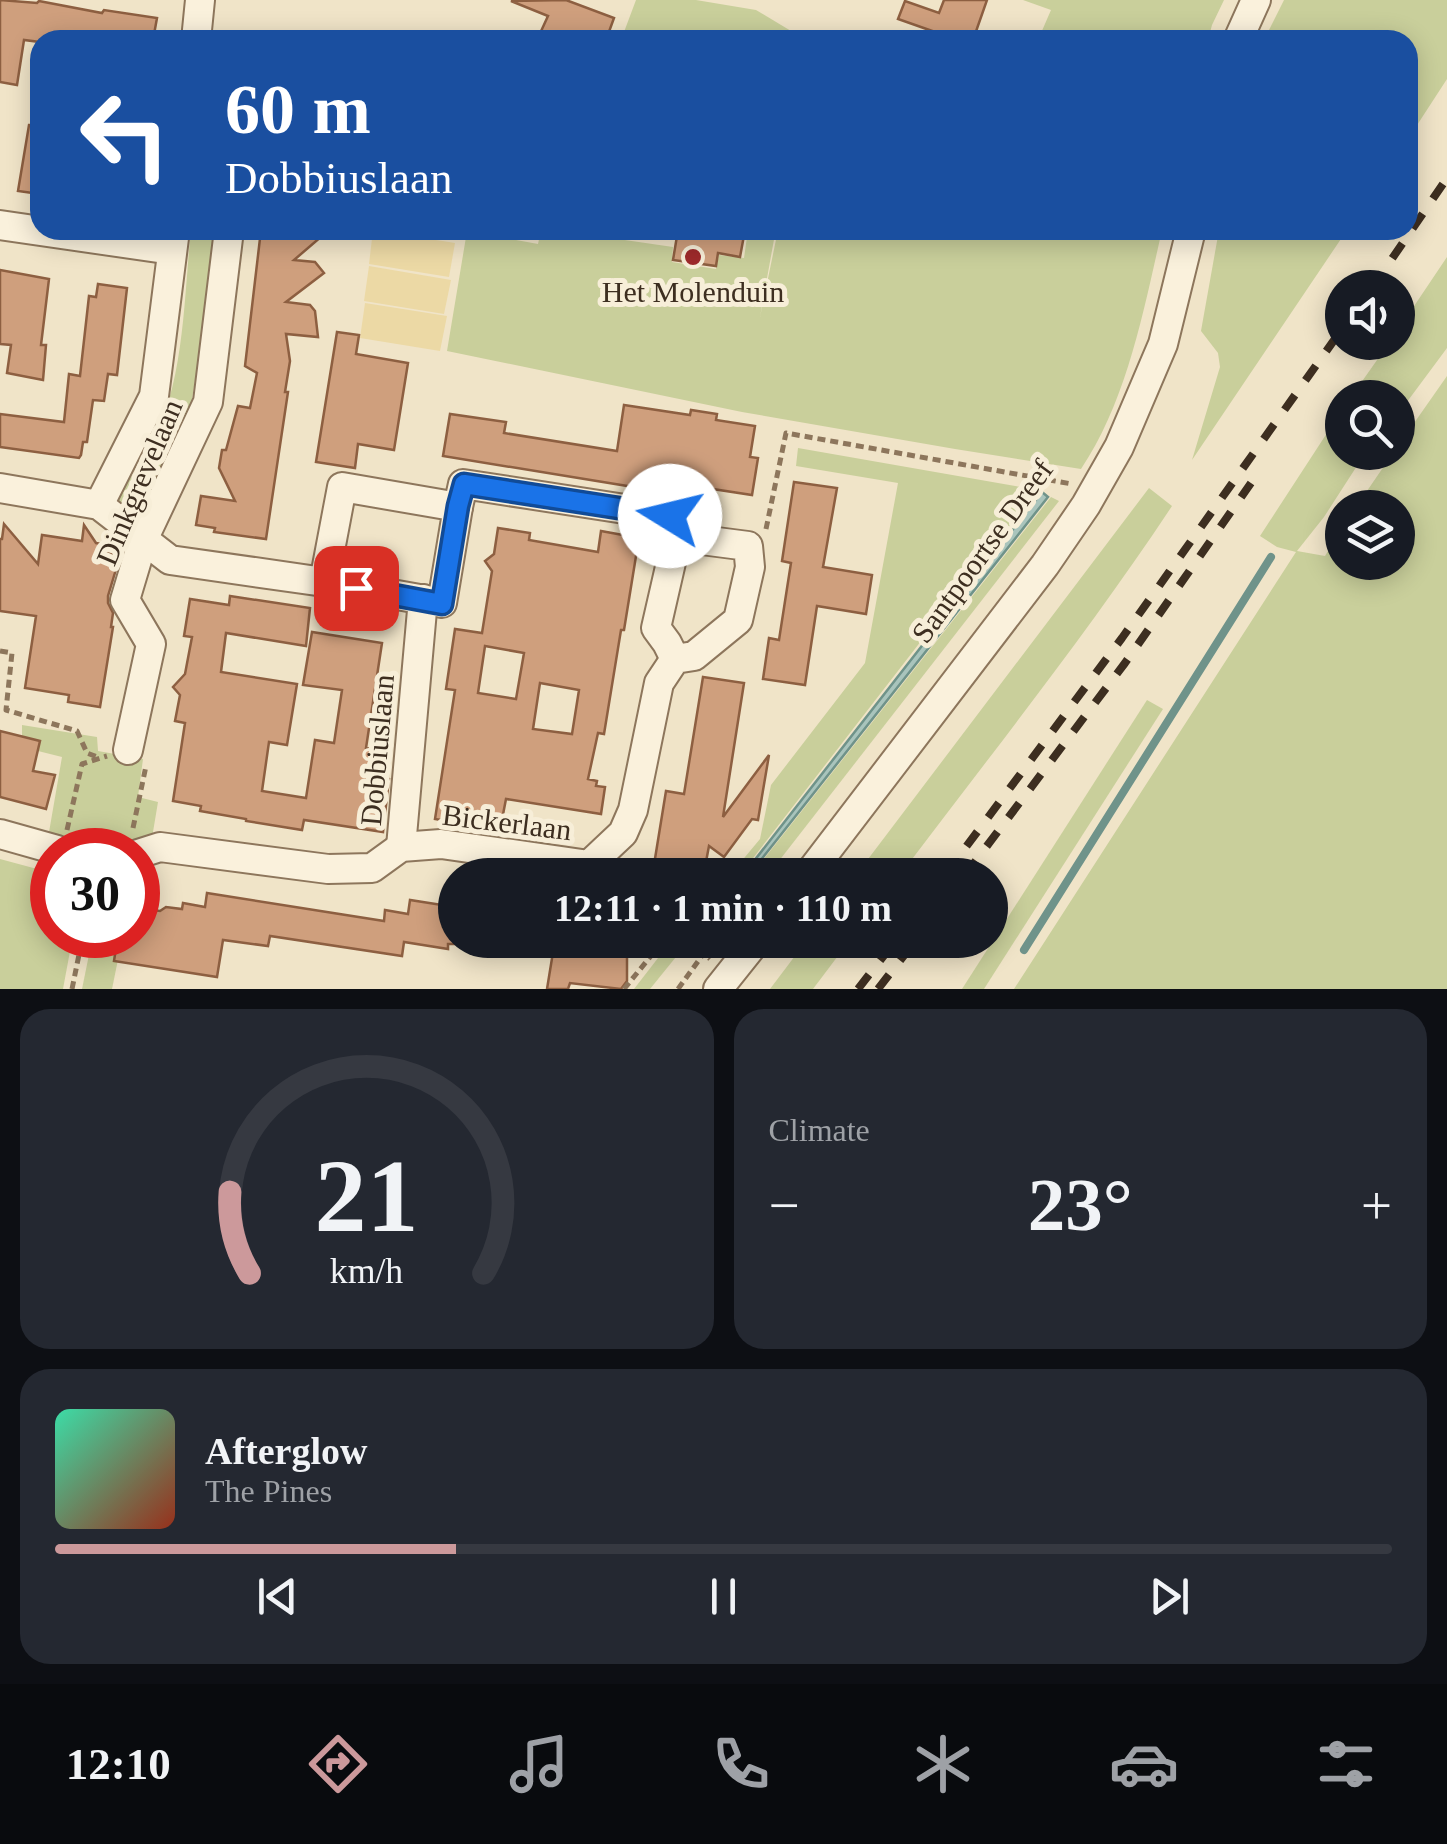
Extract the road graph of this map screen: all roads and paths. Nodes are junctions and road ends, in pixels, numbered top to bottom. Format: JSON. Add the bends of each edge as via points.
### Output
{"nodes":[{"id":1,"x":200,"y":0,"type":"edge"},
{"id":2,"x":1256,"y":0,"type":"edge"},
{"id":3,"x":197,"y":30,"type":"edge"},
{"id":4,"x":1242,"y":30,"type":"edge"},
{"id":5,"x":0,"y":224,"type":"edge"},
{"id":6,"x":30,"y":227,"type":"edge"},
{"id":7,"x":174,"y":240,"type":"edge"},
{"id":8,"x":228,"y":240,"type":"edge"},
{"id":9,"x":1188,"y":240,"type":"edge"},
{"id":10,"x":1075,"y":484,"type":"dead end"},
{"id":11,"x":0,"y":488,"type":"edge"},
{"id":12,"x":99,"y":505,"type":"junction"},
{"id":13,"x":458,"y":506,"type":"junction"},
{"id":14,"x":143,"y":540,"type":"junction"},
{"id":15,"x":675,"y":545,"type":"junction"},
{"id":16,"x":748,"y":546,"type":"junction"},
{"id":17,"x":324,"y":582,"type":"junction"},
{"id":18,"x":422,"y":599,"type":"junction"},
{"id":19,"x":0,"y":651,"type":"edge"},
{"id":20,"x":674,"y":659,"type":"junction"},
{"id":21,"x":3,"y":709,"type":"edge"},
{"id":22,"x":128,"y":750,"type":"junction"},
{"id":23,"x":100,"y":758,"type":"junction"},
{"id":24,"x":65,"y":828,"type":"edge"},
{"id":25,"x":137,"y":828,"type":"edge"},
{"id":26,"x":0,"y":834,"type":"edge"},
{"id":27,"x":30,"y":837,"type":"edge"},
{"id":28,"x":160,"y":847,"type":"edge"},
{"id":29,"x":402,"y":847,"type":"junction"},
{"id":30,"x":821,"y":858,"type":"edge"},
{"id":31,"x":78,"y":958,"type":"edge"},
{"id":32,"x":649,"y":958,"type":"edge"},
{"id":33,"x":700,"y":958,"type":"edge"},
{"id":34,"x":743,"y":958,"type":"edge"},
{"id":35,"x":72,"y":989,"type":"edge"},
{"id":36,"x":624,"y":989,"type":"edge"},
{"id":37,"x":678,"y":989,"type":"edge"},
{"id":38,"x":718,"y":989,"type":"edge"}],
"edges":[{"from":1,"to":3,"type":"street"},
{"from":2,"to":4,"type":"street"},
{"from":5,"to":6,"type":"street"},
{"from":7,"to":12,"type":"street","name":"Dinkgrevelaan","via":[[154,396]]},
{"from":8,"to":14,"type":"street","name":"Dinkgrevelaan","via":[[208,402]]},
{"from":9,"to":30,"type":"street","name":"Santpoortse Dreef","via":[[1162,344],[1119,448],[1086,505]]},
{"from":10,"to":16,"type":"path","via":[[786,433],[768,527]]},
{"from":11,"to":12,"type":"street"},
{"from":12,"to":14,"type":"street"},
{"from":13,"to":15,"type":"street","via":[[464,484],[670,516]]},
{"from":13,"to":17,"type":"street","via":[[342,487]]},
{"from":13,"to":18,"type":"street","via":[[442,604]]},
{"from":14,"to":17,"type":"street","via":[[170,560]]},
{"from":14,"to":22,"type":"street","name":"Dinkgrevelaan","via":[[125,600],[151,644]]},
{"from":15,"to":16,"type":"street","via":[[686,538]]},
{"from":15,"to":20,"type":"street","via":[[656,628]]},
{"from":16,"to":20,"type":"street","via":[[738,620],[694,656]]},
{"from":17,"to":18,"type":"street"},
{"from":18,"to":29,"type":"street","name":"Dobbiuslaan"},
{"from":19,"to":21,"type":"path","via":[[12,653]]},
{"from":20,"to":29,"type":"street","name":"Bickerlaan","via":[[660,684],[633,810],[623,833],[589,865],[442,844]]},
{"from":21,"to":23,"type":"path","via":[[77,730],[87,753]]},
{"from":22,"to":23,"type":"path"},
{"from":22,"to":25,"type":"path","via":[[147,767]]},
{"from":23,"to":24,"type":"path","via":[[82,764]]},
{"from":26,"to":27,"type":"street"},
{"from":28,"to":29,"type":"street","name":"Bickerlaan","via":[[328,869],[372,868]]},
{"from":31,"to":35,"type":"path"},
{"from":32,"to":36,"type":"path"},
{"from":33,"to":37,"type":"path"},
{"from":34,"to":38,"type":"street"}]}
